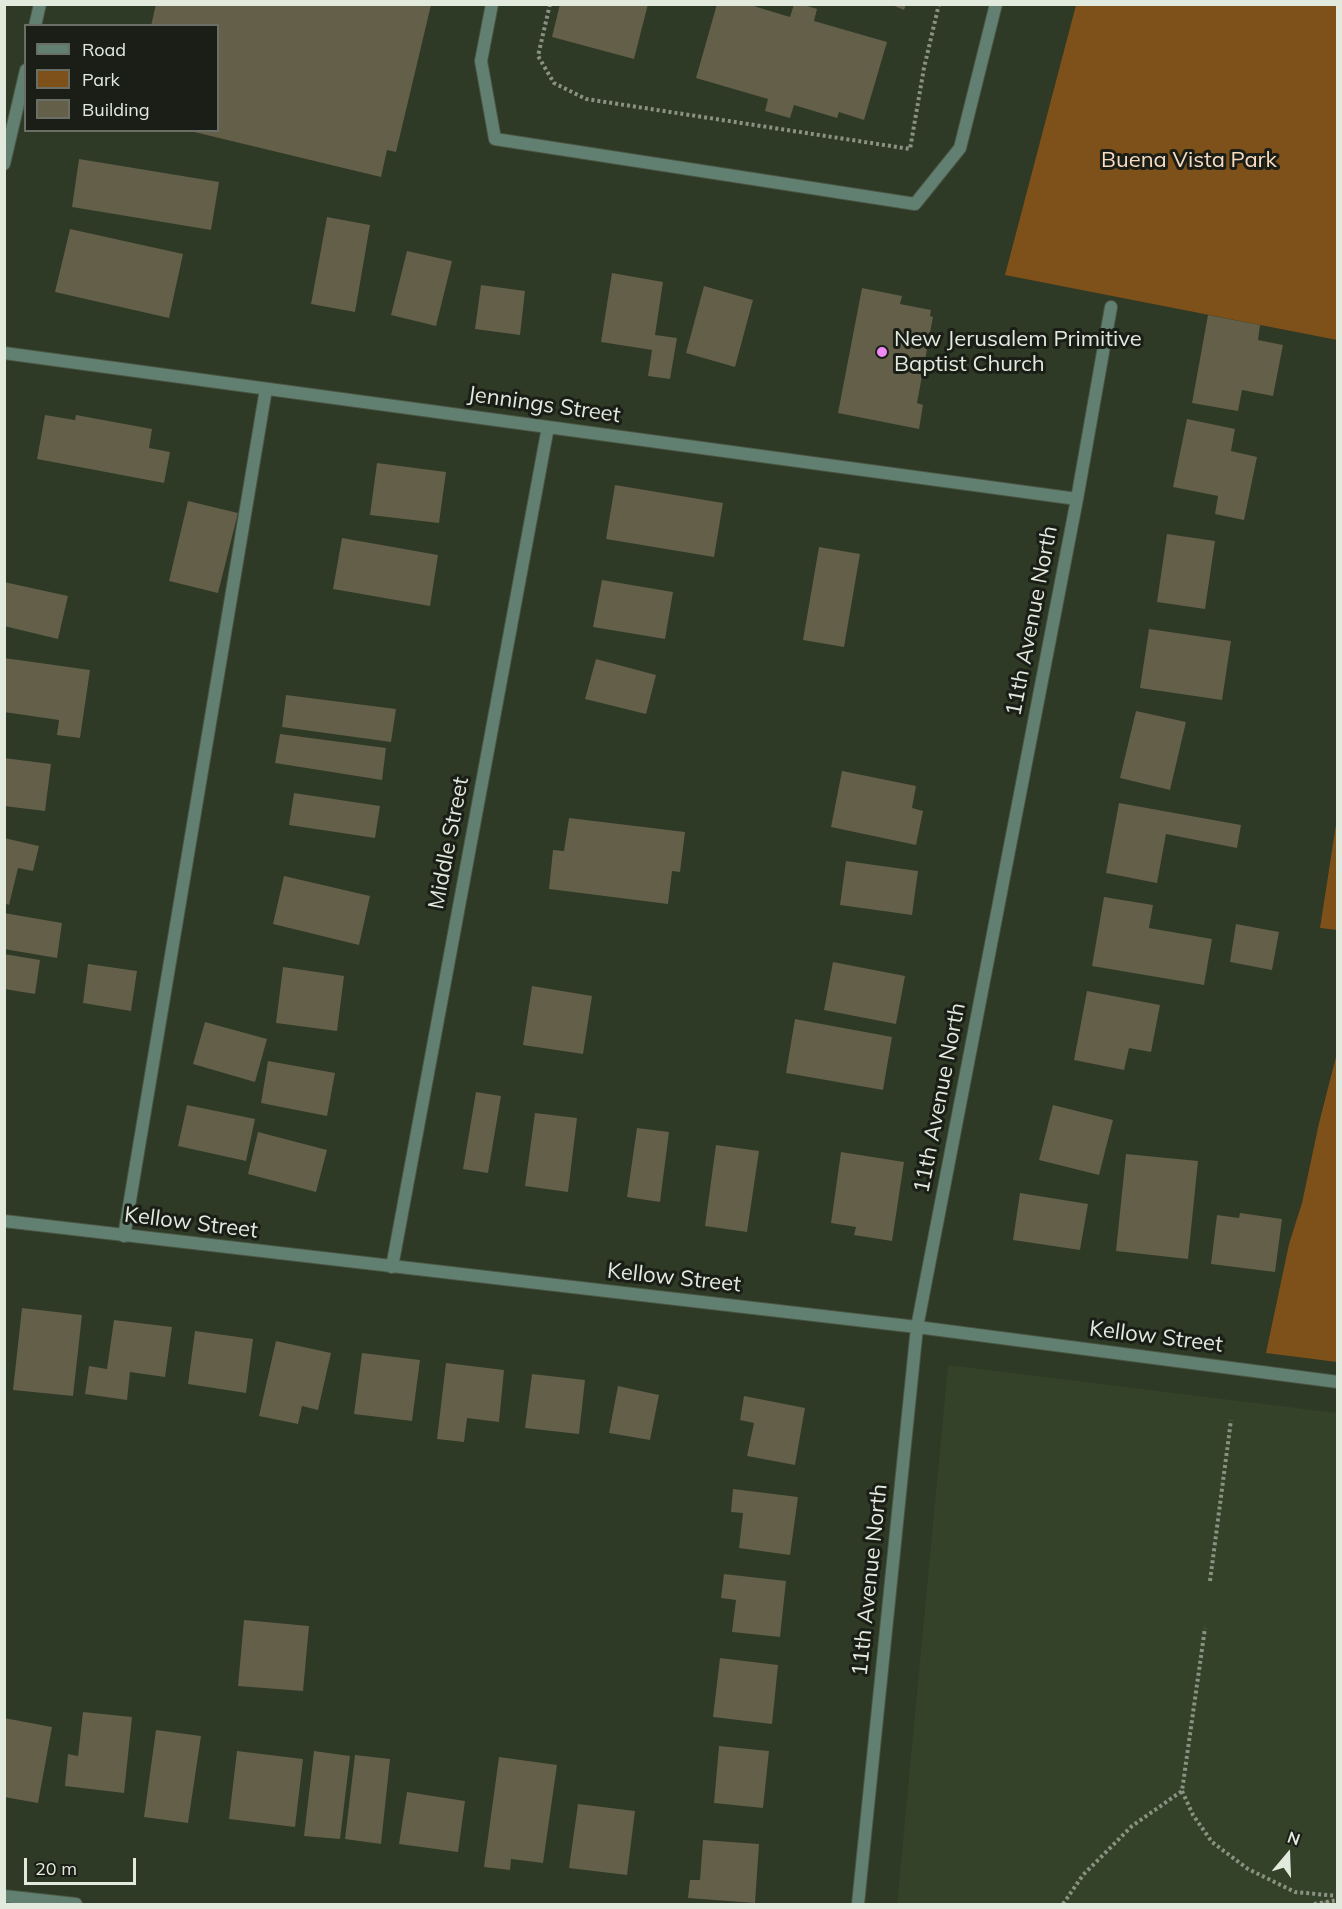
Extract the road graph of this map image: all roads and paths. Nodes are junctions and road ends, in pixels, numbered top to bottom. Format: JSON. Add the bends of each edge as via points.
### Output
{"nodes":[{"id":1,"x":40,"y":4,"type":"edge"},
{"id":2,"x":492,"y":4,"type":"edge"},
{"id":3,"x":550,"y":4,"type":"edge"},
{"id":4,"x":939,"y":4,"type":"edge"},
{"id":5,"x":996,"y":4,"type":"edge"},
{"id":6,"x":35,"y":24,"type":"edge"},
{"id":7,"x":24,"y":79,"type":"edge"},
{"id":8,"x":4,"y":164,"type":"edge"},
{"id":9,"x":1111,"y":307,"type":"dead end"},
{"id":10,"x":4,"y":353,"type":"edge"},
{"id":11,"x":266,"y":388,"type":"junction"},
{"id":12,"x":548,"y":427,"type":"junction"},
{"id":13,"x":1077,"y":499,"type":"junction"},
{"id":14,"x":4,"y":1221,"type":"edge"},
{"id":15,"x":124,"y":1236,"type":"junction"},
{"id":16,"x":392,"y":1267,"type":"junction"},
{"id":17,"x":917,"y":1327,"type":"junction"},
{"id":18,"x":1338,"y":1382,"type":"edge"},
{"id":19,"x":1231,"y":1420,"type":"dead end"},
{"id":20,"x":1210,"y":1581,"type":"dead end"},
{"id":21,"x":1205,"y":1628,"type":"dead end"},
{"id":22,"x":1182,"y":1791,"type":"junction"},
{"id":23,"x":4,"y":1896,"type":"edge"},
{"id":24,"x":1338,"y":1898,"type":"edge"},
{"id":25,"x":76,"y":1905,"type":"edge"},
{"id":26,"x":858,"y":1905,"type":"edge"},
{"id":27,"x":1063,"y":1905,"type":"edge"},
{"id":28,"x":1314,"y":1905,"type":"edge"}],
"edges":[{"from":1,"to":6,"type":"street"},
{"from":2,"to":5,"type":"street","via":[[481,61],[495,139],[915,204],[960,148]]},
{"from":3,"to":4,"type":"path","via":[[538,56],[554,83],[586,99],[910,149]]},
{"from":7,"to":8,"type":"street"},
{"from":9,"to":13,"type":"street","name":"11th Avenue North"},
{"from":10,"to":11,"type":"street","name":"Jennings Street"},
{"from":11,"to":12,"type":"street","name":"Jennings Street"},
{"from":11,"to":15,"type":"street"},
{"from":12,"to":13,"type":"street","name":"Jennings Street"},
{"from":12,"to":16,"type":"street","name":"Middle Street"},
{"from":13,"to":17,"type":"street","name":"11th Avenue North"},
{"from":14,"to":15,"type":"street","name":"Kellow Street"},
{"from":15,"to":16,"type":"street","name":"Kellow Street"},
{"from":16,"to":17,"type":"street","name":"Kellow Street"},
{"from":17,"to":18,"type":"street","name":"Kellow Street"},
{"from":17,"to":26,"type":"street","name":"11th Avenue North"},
{"from":19,"to":20,"type":"path"},
{"from":21,"to":22,"type":"path"},
{"from":22,"to":24,"type":"path","via":[[1212,1842],[1248,1869],[1295,1892]]},
{"from":22,"to":27,"type":"path","via":[[1132,1826],[1083,1875]]},
{"from":23,"to":25,"type":"street"},
{"from":24,"to":28,"type":"path"}]}
